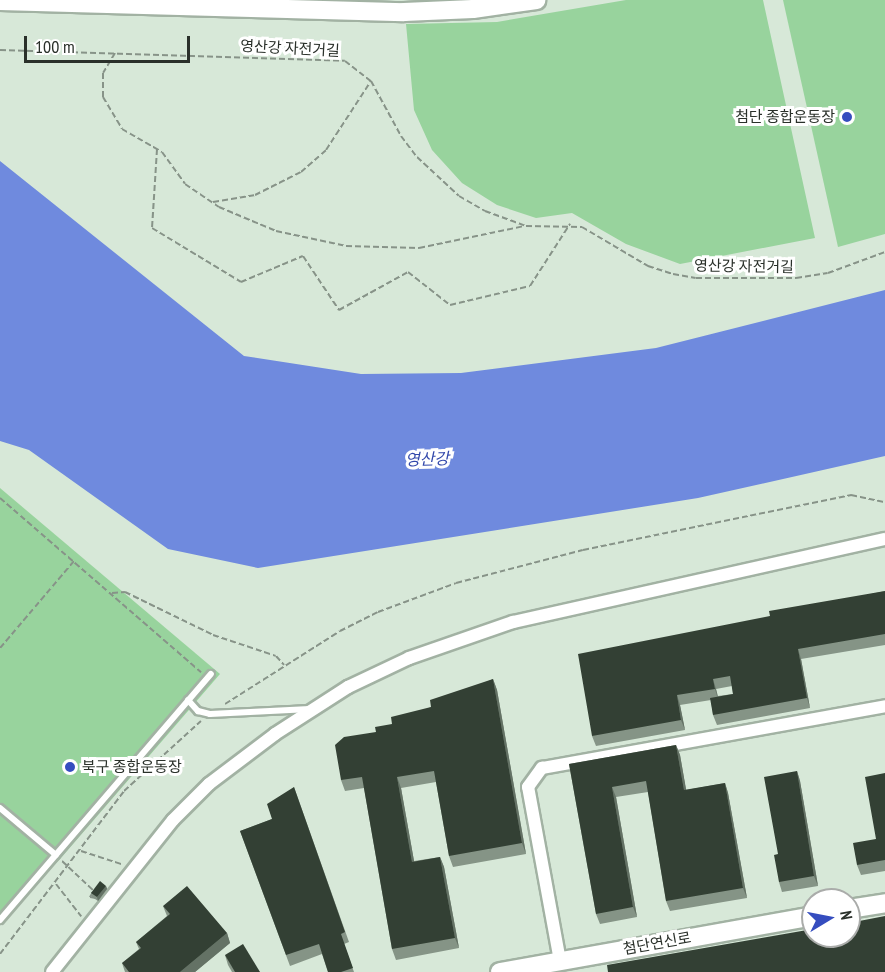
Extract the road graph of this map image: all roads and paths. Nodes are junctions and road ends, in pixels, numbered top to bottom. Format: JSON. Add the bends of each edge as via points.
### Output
{"nodes":[{"id":1,"x":536,"y":0,"type":"edge"},
{"id":2,"x":0,"y":1,"type":"edge"},
{"id":3,"x":0,"y":50,"type":"edge"},
{"id":4,"x":115,"y":53,"type":"junction"},
{"id":5,"x":371,"y":81,"type":"junction"},
{"id":6,"x":157,"y":149,"type":"junction"},
{"id":7,"x":212,"y":202,"type":"junction"},
{"id":8,"x":570,"y":224,"type":"junction"},
{"id":9,"x":526,"y":226,"type":"junction"},
{"id":10,"x":885,"y":252,"type":"edge"},
{"id":11,"x":0,"y":498,"type":"edge"},
{"id":12,"x":885,"y":539,"type":"edge"},
{"id":13,"x":75,"y":561,"type":"junction"},
{"id":14,"x":110,"y":593,"type":"junction"},
{"id":15,"x":0,"y":648,"type":"edge"},
{"id":16,"x":284,"y":665,"type":"dead end"},
{"id":17,"x":209,"y":676,"type":"joint"},
{"id":18,"x":188,"y":700,"type":"junction"},
{"id":19,"x":885,"y":706,"type":"edge"},
{"id":20,"x":312,"y":710,"type":"junction"},
{"id":21,"x":0,"y":808,"type":"edge"},
{"id":22,"x":81,"y":851,"type":"dead end"},
{"id":23,"x":56,"y":855,"type":"junction"},
{"id":24,"x":68,"y":868,"type":"dead end"},
{"id":25,"x":134,"y":868,"type":"junction"},
{"id":26,"x":56,"y":884,"type":"dead end"},
{"id":27,"x":94,"y":891,"type":"edge"},
{"id":28,"x":885,"y":903,"type":"edge"},
{"id":29,"x":861,"y":907,"type":"edge"},
{"id":30,"x":78,"y":916,"type":"dead end"},
{"id":31,"x":801,"y":918,"type":"edge"},
{"id":32,"x":0,"y":920,"type":"edge"},
{"id":33,"x":560,"y":966,"type":"edge"},
{"id":34,"x":52,"y":972,"type":"edge"},
{"id":35,"x":500,"y":972,"type":"edge"}],
"edges":[{"from":1,"to":2,"type":"street","via":[[472,9],[404,12]]},
{"from":3,"to":4,"type":"path","name":"영산강 자전거길"},
{"from":4,"to":5,"type":"path","name":"영산강 자전거길","via":[[335,58],[355,66]]},
{"from":4,"to":6,"type":"path","via":[[103,72],[103,97],[122,129]]},
{"from":5,"to":7,"type":"path","via":[[327,150],[301,172],[242,200]]},
{"from":5,"to":9,"type":"path","name":"영산강 자전거길","via":[[400,136],[439,178],[485,211]]},
{"from":6,"to":7,"type":"path","via":[[185,184]]},
{"from":6,"to":8,"type":"path","via":[[152,228],[241,282],[303,256],[339,310],[408,272],[450,305],[530,286]]},
{"from":7,"to":9,"type":"path","via":[[276,231],[372,248],[439,246]]},
{"from":8,"to":9,"type":"path","name":"영산강 자전거길"},
{"from":8,"to":10,"type":"path","name":"영산강 자전거길","via":[[648,266],[696,278],[813,277]]},
{"from":11,"to":13,"type":"path"},
{"from":12,"to":20,"type":"street","via":[[513,622],[409,658]]},
{"from":13,"to":14,"type":"path"},
{"from":13,"to":15,"type":"path"},
{"from":14,"to":16,"type":"path","via":[[125,592],[213,635],[276,656]]},
{"from":14,"to":17,"type":"path"},
{"from":17,"to":18,"type":"lane"},
{"from":18,"to":20,"type":"lane","via":[[198,711],[210,714]]},
{"from":18,"to":23,"type":"lane"},
{"from":19,"to":33,"type":"street","via":[[542,768],[528,787]]},
{"from":20,"to":25,"type":"street","via":[[209,783]]},
{"from":21,"to":23,"type":"lane"},
{"from":22,"to":25,"type":"path"},
{"from":23,"to":32,"type":"lane"},
{"from":24,"to":27,"type":"path"},
{"from":25,"to":34,"type":"street"},
{"from":26,"to":30,"type":"path"},
{"from":28,"to":29,"type":"street"},
{"from":31,"to":33,"type":"street","name":"첨단연신로"},
{"from":33,"to":35,"type":"street","name":"첨단연신로"}]}
